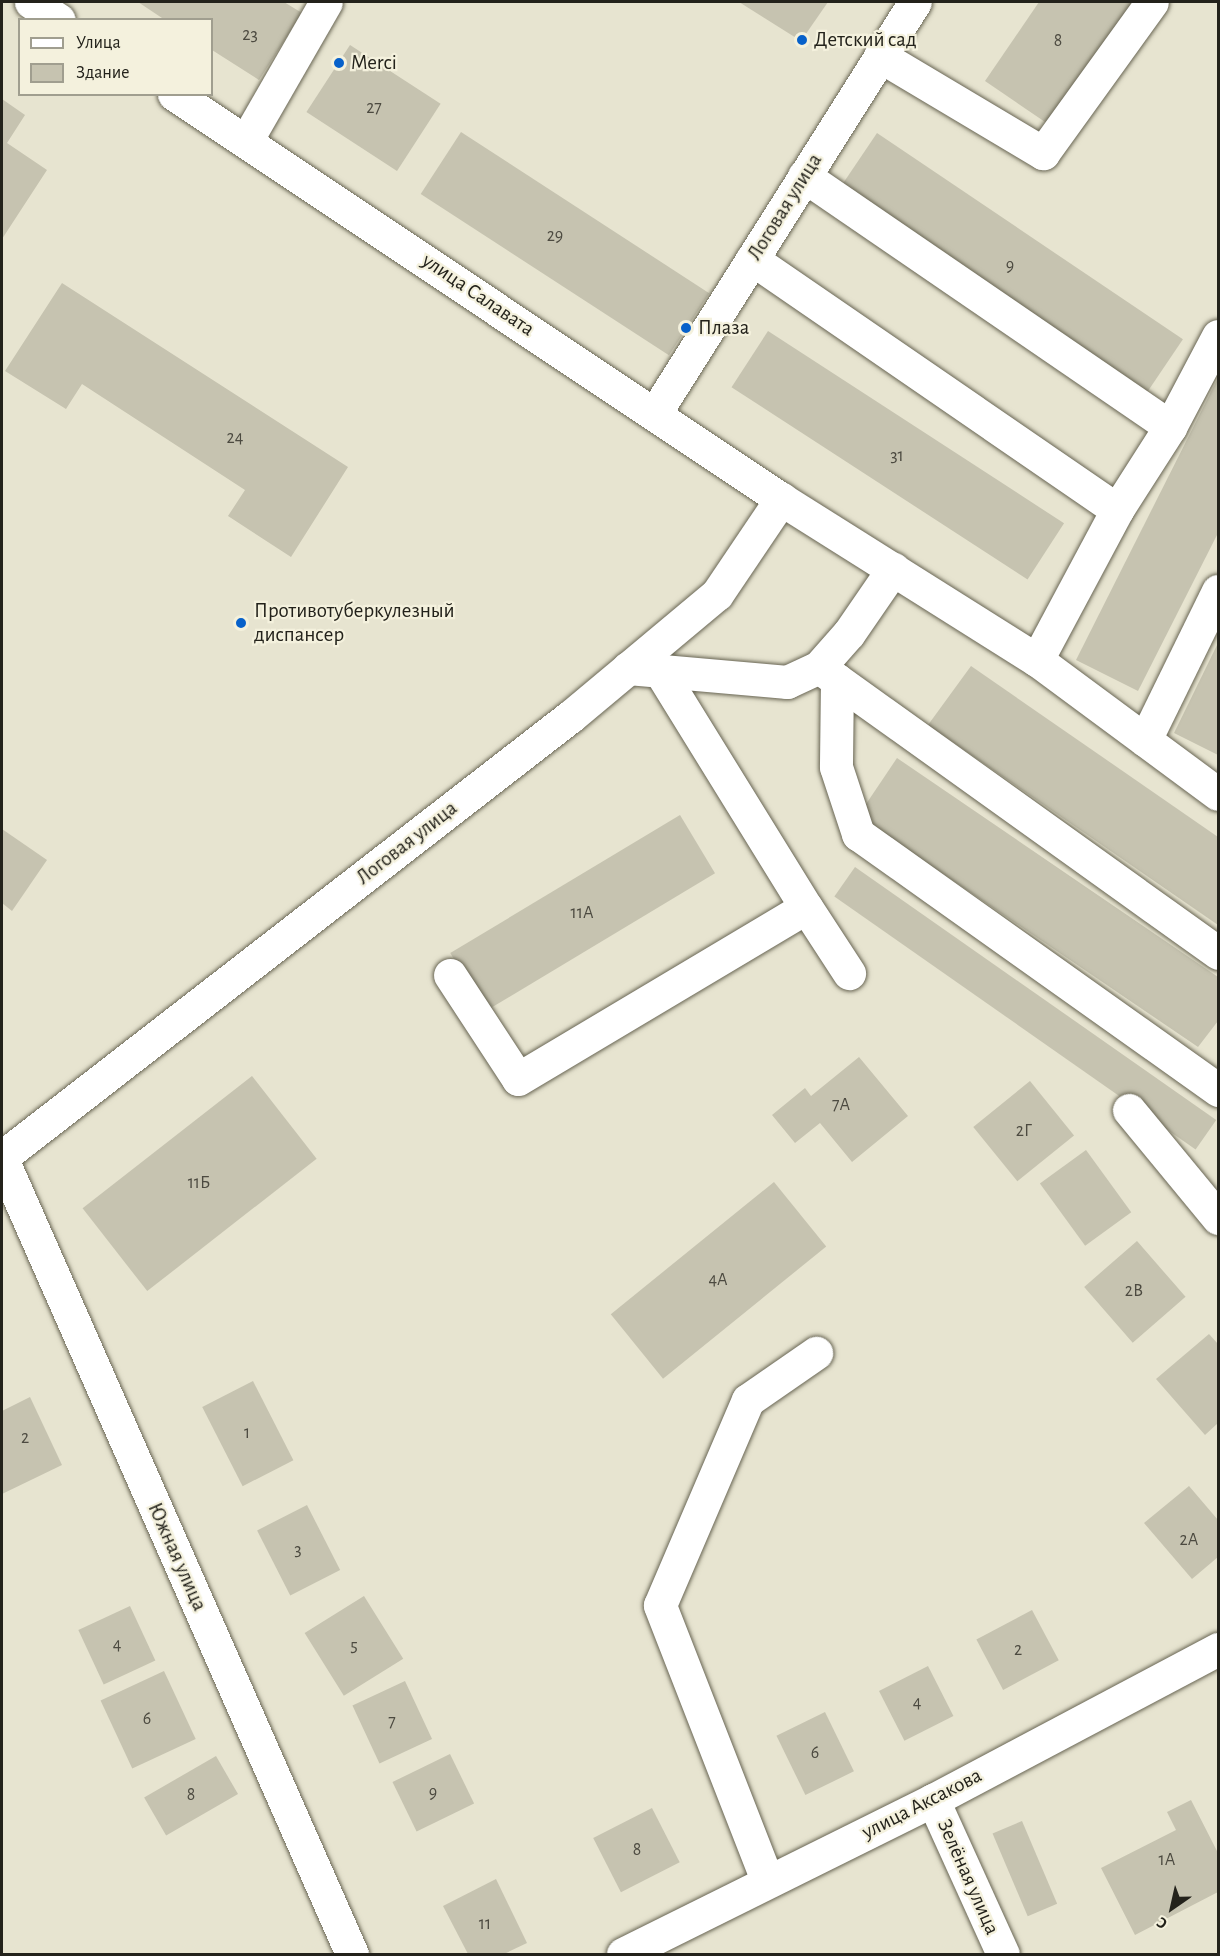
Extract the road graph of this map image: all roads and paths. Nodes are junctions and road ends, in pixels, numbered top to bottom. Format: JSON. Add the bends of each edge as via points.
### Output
{"nodes":[{"id":1,"x":31,"y":2,"type":"edge"},
{"id":2,"x":326,"y":2,"type":"edge"},
{"id":3,"x":915,"y":2,"type":"edge"},
{"id":4,"x":1152,"y":2,"type":"edge"},
{"id":5,"x":56,"y":18,"type":"edge"},
{"id":6,"x":880,"y":56,"type":"junction"},
{"id":7,"x":177,"y":96,"type":"edge"},
{"id":8,"x":246,"y":141,"type":"junction"},
{"id":9,"x":804,"y":176,"type":"junction"},
{"id":10,"x":752,"y":259,"type":"junction"},
{"id":11,"x":1218,"y":336,"type":"edge"},
{"id":12,"x":655,"y":412,"type":"junction"},
{"id":13,"x":1170,"y":427,"type":"junction"},
{"id":14,"x":781,"y":499,"type":"junction"},
{"id":15,"x":1117,"y":510,"type":"junction"},
{"id":16,"x":893,"y":568,"type":"junction"},
{"id":17,"x":1218,"y":591,"type":"edge"},
{"id":18,"x":1037,"y":660,"type":"junction"},
{"id":19,"x":644,"y":670,"type":"junction"},
{"id":20,"x":828,"y":674,"type":"junction"},
{"id":21,"x":1145,"y":740,"type":"junction"},
{"id":22,"x":1218,"y":794,"type":"edge"},
{"id":23,"x":806,"y":907,"type":"junction"},
{"id":24,"x":1218,"y":953,"type":"edge"},
{"id":25,"x":849,"y":973,"type":"dead end"},
{"id":26,"x":450,"y":975,"type":"dead end"},
{"id":27,"x":1218,"y":1090,"type":"edge"},
{"id":28,"x":1129,"y":1110,"type":"dead end"},
{"id":29,"x":2,"y":1158,"type":"edge"},
{"id":30,"x":1218,"y":1218,"type":"edge"},
{"id":31,"x":816,"y":1353,"type":"dead end"},
{"id":32,"x":1218,"y":1649,"type":"edge"},
{"id":33,"x":933,"y":1800,"type":"junction"},
{"id":34,"x":767,"y":1880,"type":"junction"},
{"id":35,"x":352,"y":1954,"type":"edge"},
{"id":36,"x":623,"y":1954,"type":"edge"},
{"id":37,"x":1003,"y":1954,"type":"edge"}],
"edges":[{"from":1,"to":5,"type":"street"},
{"from":2,"to":8,"type":"street"},
{"from":3,"to":6,"type":"street","name":"Логовая улица"},
{"from":4,"to":6,"type":"street","via":[[1043,153]]},
{"from":6,"to":9,"type":"street","name":"Логовая улица"},
{"from":7,"to":8,"type":"street","name":"улица Салавата"},
{"from":8,"to":12,"type":"street","name":"улица Салавата"},
{"from":9,"to":10,"type":"street","name":"Логовая улица"},
{"from":9,"to":13,"type":"street"},
{"from":10,"to":12,"type":"street","name":"Логовая улица"},
{"from":10,"to":15,"type":"street"},
{"from":11,"to":13,"type":"street"},
{"from":12,"to":14,"type":"street","name":"улица Салавата"},
{"from":13,"to":15,"type":"street"},
{"from":14,"to":16,"type":"street","name":"улица Салавата"},
{"from":14,"to":19,"type":"street","name":"Логовая улица","via":[[717,594]]},
{"from":15,"to":18,"type":"street"},
{"from":16,"to":18,"type":"street","name":"улица Салавата"},
{"from":16,"to":20,"type":"street","via":[[849,633]]},
{"from":17,"to":21,"type":"street"},
{"from":18,"to":21,"type":"street","name":"улица Салавата"},
{"from":19,"to":20,"type":"street","via":[[787,682]]},
{"from":19,"to":23,"type":"street"},
{"from":19,"to":29,"type":"street","name":"Логовая улица"},
{"from":20,"to":24,"type":"street"},
{"from":20,"to":27,"type":"street","via":[[836,767],[858,834]]},
{"from":21,"to":22,"type":"street","name":"улица Салавата"},
{"from":23,"to":25,"type":"street"},
{"from":23,"to":26,"type":"street","via":[[518,1079]]},
{"from":28,"to":30,"type":"street"},
{"from":29,"to":35,"type":"street","name":"Южная улица"},
{"from":31,"to":34,"type":"street","via":[[748,1400],[660,1605]]},
{"from":32,"to":33,"type":"street","name":"улица Аксакова"},
{"from":33,"to":34,"type":"street","name":"улица Аксакова"},
{"from":33,"to":37,"type":"street","name":"Зелёная улица"},
{"from":34,"to":36,"type":"street","name":"улица Аксакова"}]}
